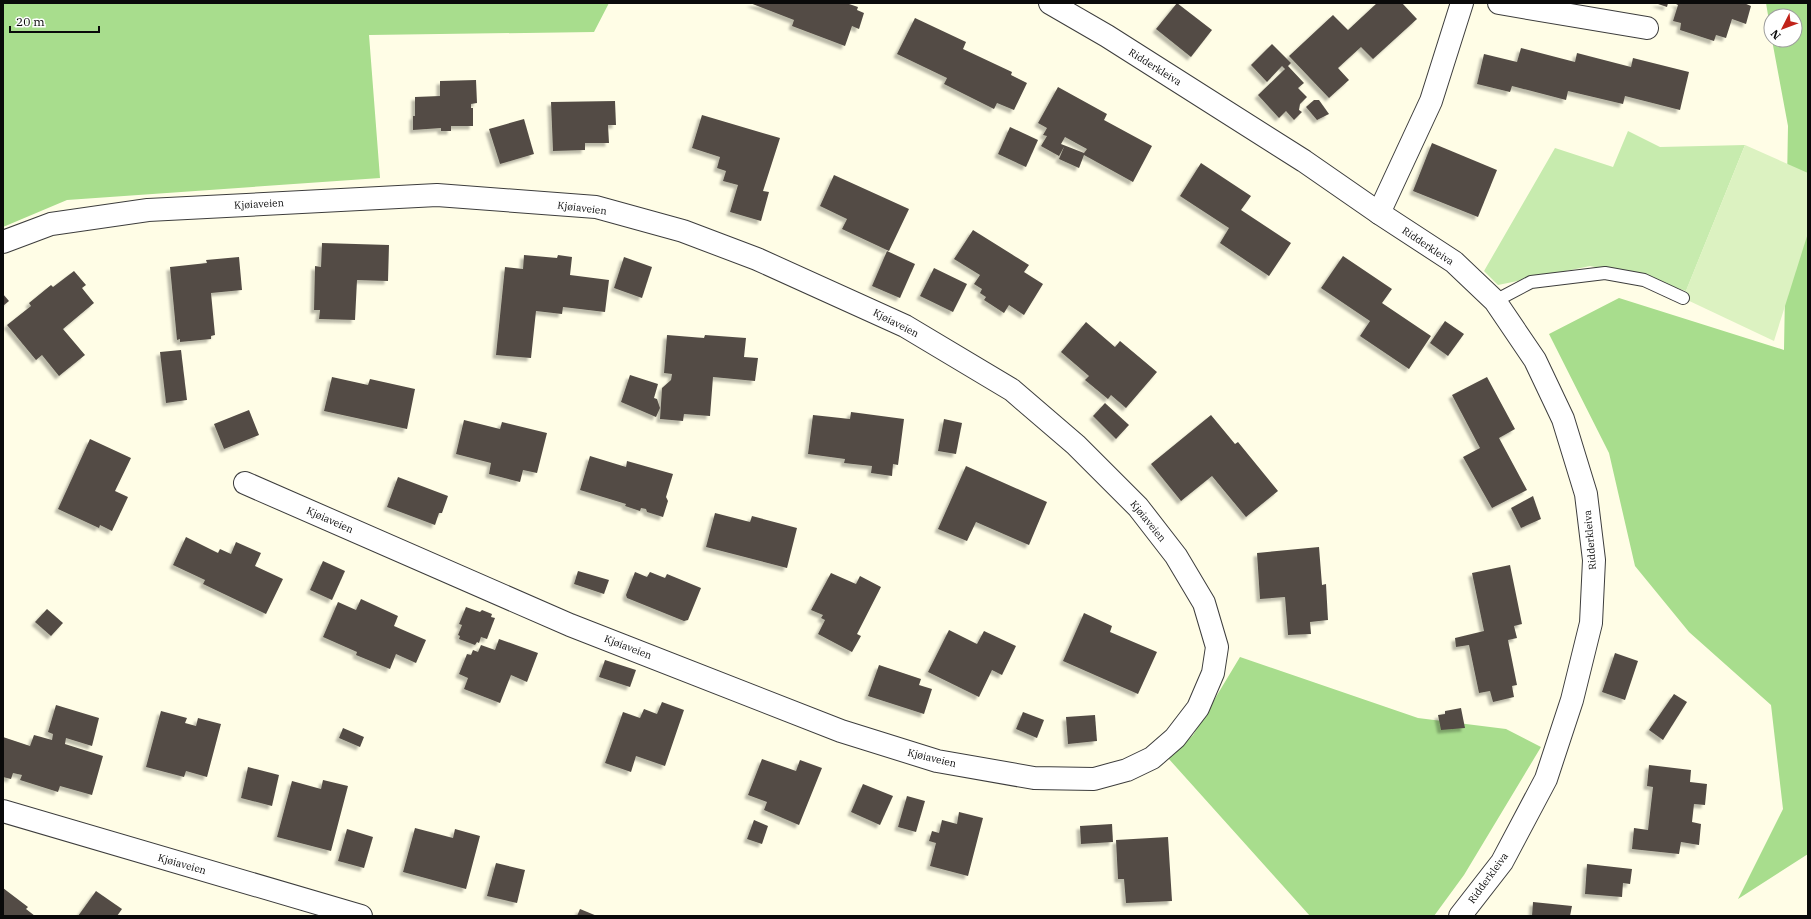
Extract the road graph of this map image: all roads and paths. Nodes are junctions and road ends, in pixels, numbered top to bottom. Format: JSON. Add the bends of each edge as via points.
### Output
{"nodes":[{"id":1,"x":1050,"y":3,"type":"edge"},
{"id":2,"x":1462,"y":3,"type":"edge"},
{"id":3,"x":1500,"y":3,"type":"edge"},
{"id":4,"x":1647,"y":28,"type":"dead end"},
{"id":5,"x":1379,"y":213,"type":"junction"},
{"id":6,"x":3,"y":242,"type":"edge"},
{"id":7,"x":1683,"y":298,"type":"dead end"},
{"id":8,"x":1495,"y":301,"type":"junction"},
{"id":9,"x":245,"y":483,"type":"dead end"},
{"id":10,"x":3,"y":811,"type":"edge"},
{"id":11,"x":361,"y":916,"type":"edge"},
{"id":12,"x":1460,"y":916,"type":"edge"}],
"edges":[{"from":1,"to":5,"type":"street","name":"Ridderkleiva","via":[[1107,36],[1304,161]]},
{"from":2,"to":5,"type":"street","via":[[1431,101]]},
{"from":3,"to":4,"type":"street"},
{"from":5,"to":8,"type":"street","name":"Ridderkleiva","via":[[1454,262]]},
{"from":6,"to":9,"type":"street","name":"Kjøiaveien","via":[[51,224],[148,210],[437,194],[596,208],[683,231],[757,259],[905,326],[1012,390],[1076,445],[1132,501],[1176,556],[1204,603],[1218,647],[1213,673],[1198,708],[1175,738],[1152,758],[1127,770],[1094,780],[1034,778],[937,761],[841,731],[570,625]]},
{"from":7,"to":8,"type":"lane","via":[[1644,280],[1605,273],[1531,282]]},
{"from":8,"to":12,"type":"street","name":"Ridderkleiva","via":[[1535,360],[1560,413],[1586,494],[1594,560],[1591,623],[1572,700],[1546,778],[1502,862]]},
{"from":10,"to":11,"type":"street","name":"Kjøiaveien"}]}
